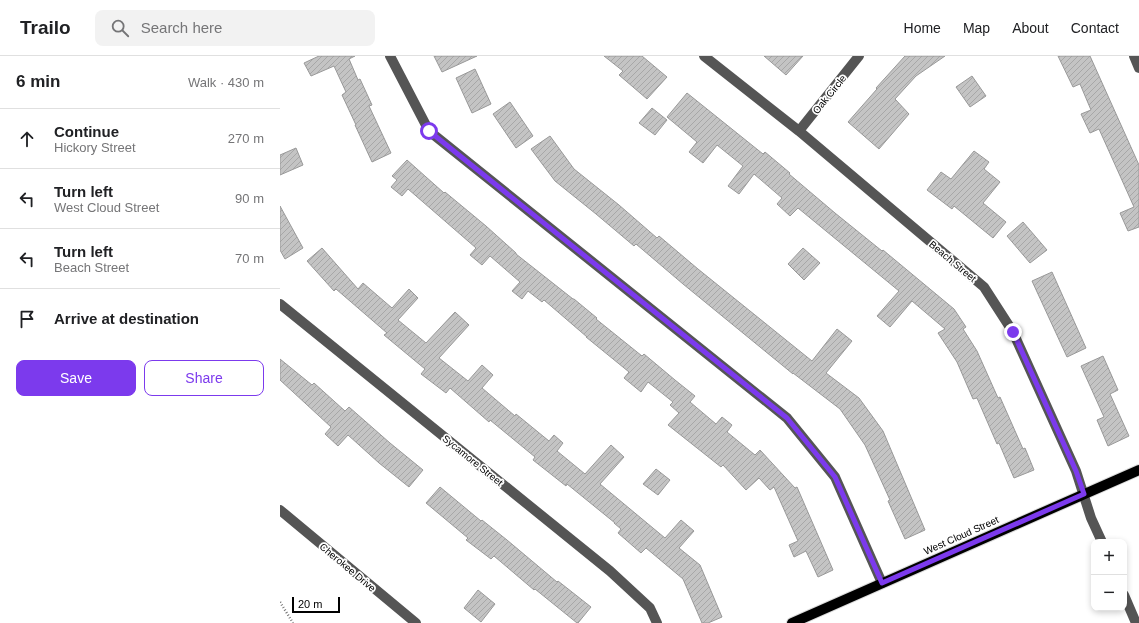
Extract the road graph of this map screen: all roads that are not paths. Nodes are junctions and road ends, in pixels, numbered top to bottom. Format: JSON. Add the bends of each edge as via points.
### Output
{"nodes":[{"id":1,"x":390,"y":56,"type":"edge"},
{"id":2,"x":704,"y":56,"type":"edge"},
{"id":3,"x":859,"y":56,"type":"edge"},
{"id":4,"x":1134,"y":56,"type":"edge"},
{"id":5,"x":1139,"y":68,"type":"edge"},
{"id":6,"x":798,"y":131,"type":"junction"},
{"id":7,"x":280,"y":304,"type":"edge"},
{"id":8,"x":1139,"y":470,"type":"edge"},
{"id":9,"x":1084,"y":494,"type":"junction"},
{"id":10,"x":280,"y":510,"type":"edge"},
{"id":11,"x":1101,"y":539,"type":"edge"},
{"id":12,"x":882,"y":583,"type":"junction"},
{"id":13,"x":1127,"y":602,"type":"edge"},
{"id":14,"x":416,"y":623,"type":"edge"},
{"id":15,"x":657,"y":623,"type":"edge"},
{"id":16,"x":792,"y":623,"type":"edge"},
{"id":17,"x":1136,"y":623,"type":"edge"}],
"edges":[{"from":1,"to":12,"type":"street","via":[[429,131],[787,418],[835,477]]},
{"from":2,"to":6,"type":"street","name":"Beach Street"},
{"from":3,"to":6,"type":"street","name":"Oak Circle"},
{"from":4,"to":5,"type":"street"},
{"from":6,"to":9,"type":"street","name":"Beach Street","via":[[984,288],[1013,332]]},
{"from":7,"to":15,"type":"street","name":"Sycamore Street","via":[[610,571],[650,608]]},
{"from":8,"to":9,"type":"main road","name":"West Cloud Street"},
{"from":9,"to":11,"type":"street","name":"Beach Street"},
{"from":9,"to":12,"type":"main road","name":"West Cloud Street"},
{"from":10,"to":14,"type":"street","name":"Cherokee Drive"},
{"from":12,"to":16,"type":"main road","name":"West Cloud Street"},
{"from":13,"to":17,"type":"street"}]}
